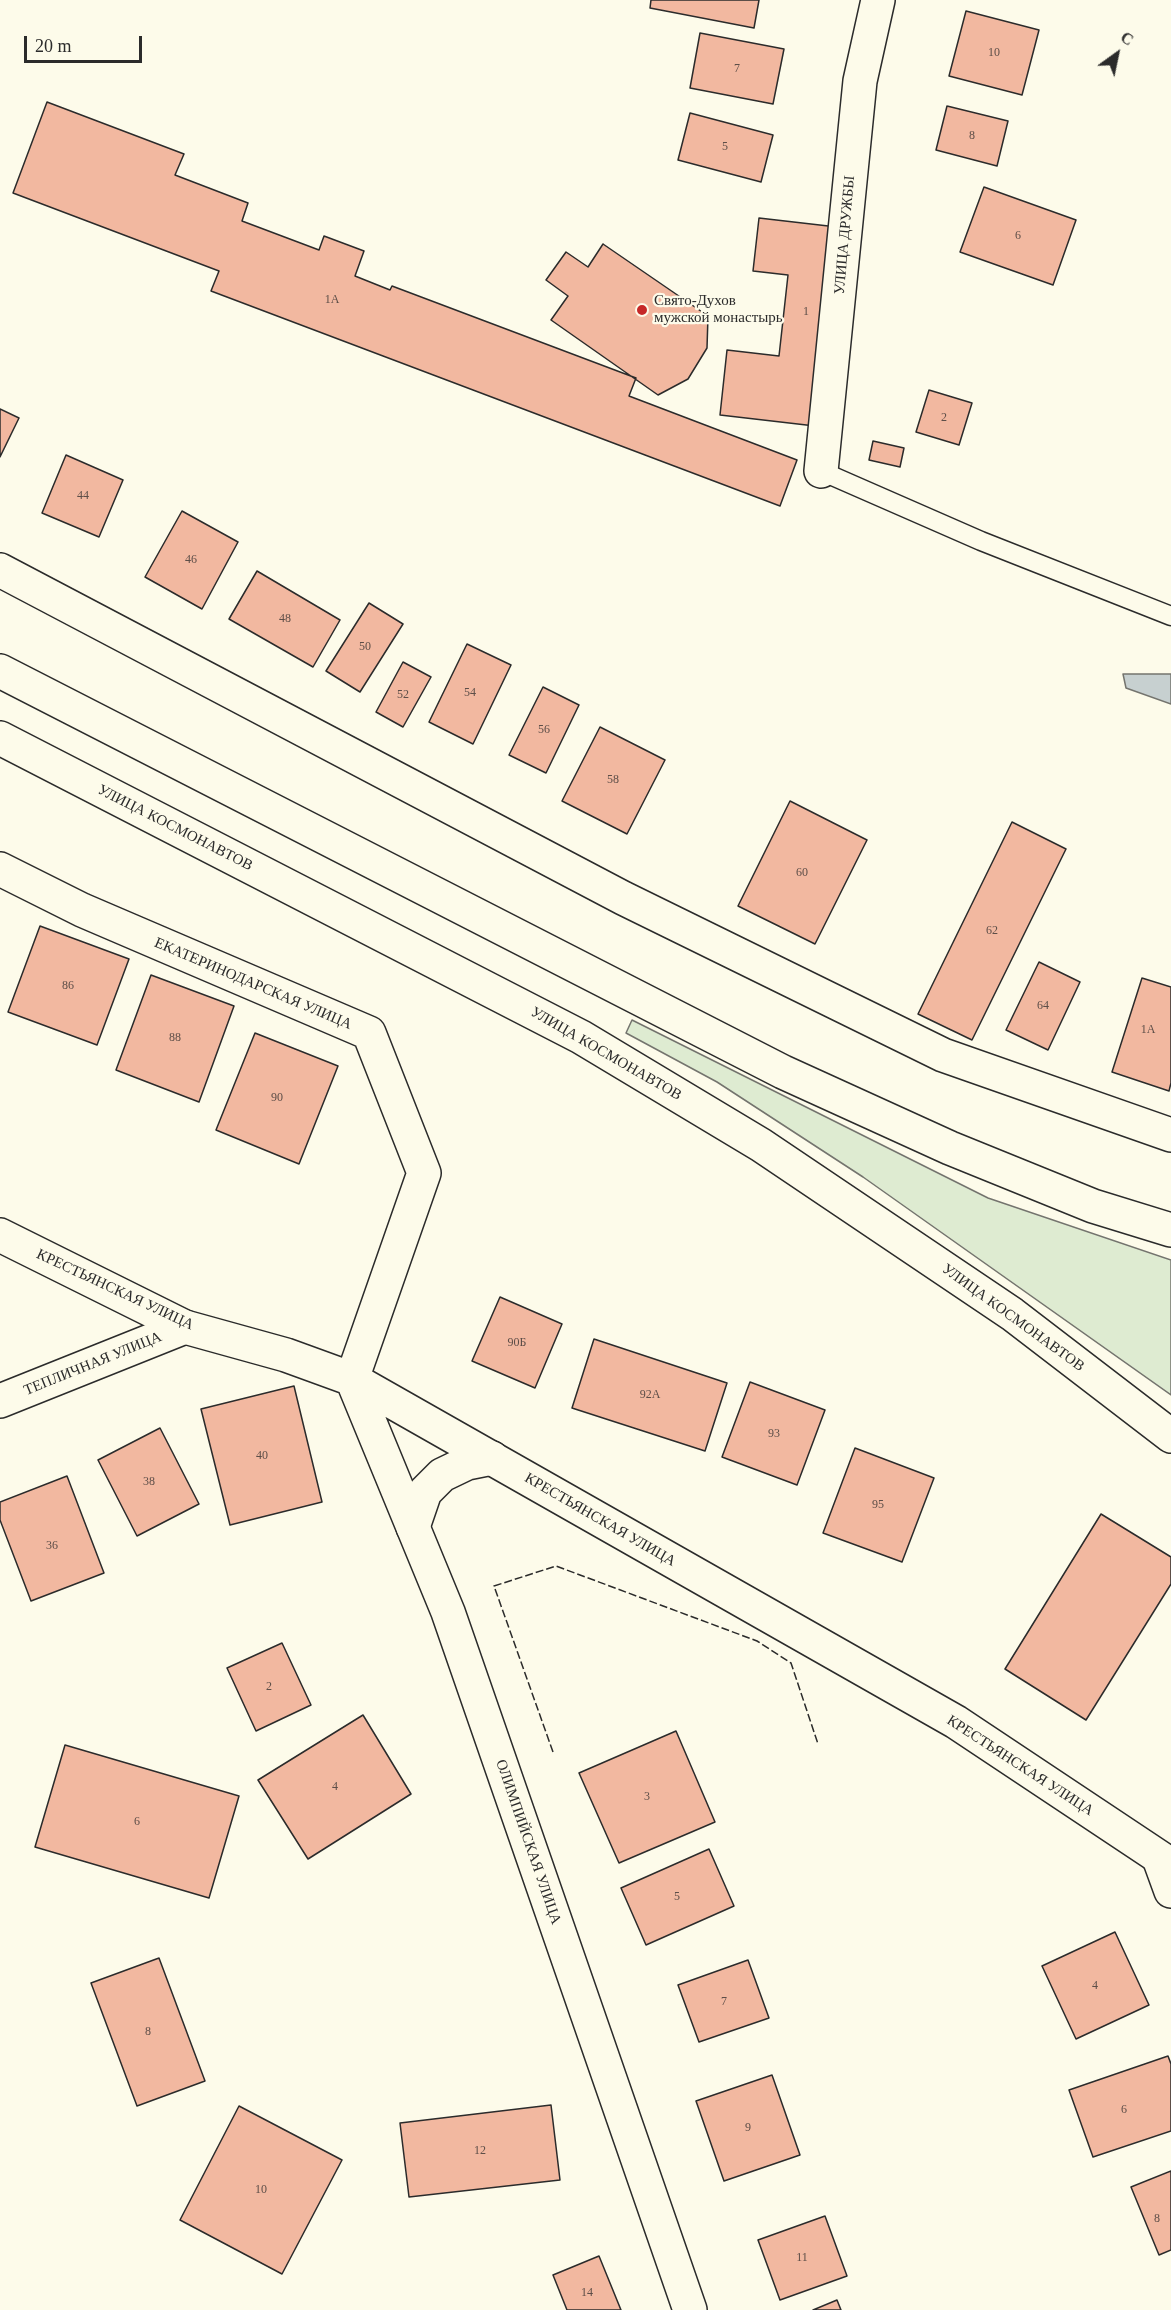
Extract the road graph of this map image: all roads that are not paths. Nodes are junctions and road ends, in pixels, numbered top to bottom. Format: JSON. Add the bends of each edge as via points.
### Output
{"nodes":[{"id":1,"x":878,"y":0,"type":"edge"},
{"id":2,"x":821,"y":471,"type":"joint"},
{"id":3,"x":0,"y":570,"type":"edge"},
{"id":4,"x":1171,"y":616,"type":"edge"},
{"id":5,"x":0,"y":671,"type":"edge"},
{"id":6,"x":0,"y":738,"type":"edge"},
{"id":7,"x":0,"y":869,"type":"edge"},
{"id":8,"x":1171,"y":1136,"type":"edge"},
{"id":9,"x":1171,"y":1230,"type":"edge"},
{"id":10,"x":0,"y":1235,"type":"edge"},
{"id":11,"x":185,"y":1327,"type":"junction"},
{"id":12,"x":352,"y":1379,"type":"junction"},
{"id":13,"x":0,"y":1401,"type":"edge"},
{"id":14,"x":1171,"y":1436,"type":"edge"},
{"id":15,"x":492,"y":1458,"type":"junction"},
{"id":16,"x":413,"y":1527,"type":"junction"},
{"id":17,"x":1165,"y":1862,"type":"edge"},
{"id":18,"x":1171,"y":1891,"type":"edge"},
{"id":19,"x":690,"y":2310,"type":"edge"}],
"edges":[{"from":1,"to":2,"type":"main road","name":"УЛИЦА ДРУЖБЫ","via":[[860,81]]},
{"from":2,"to":4,"type":"lane","via":[[981,541]]},
{"from":3,"to":8,"type":"main road","via":[[623,898],[943,1055]]},
{"from":5,"to":9,"type":"main road","via":[[783,1072],[1092,1206]]},
{"from":6,"to":14,"type":"main road","name":"УЛИЦА КОСМОНАВТОВ","via":[[621,1061],[761,1145],[1012,1314]]},
{"from":7,"to":12,"type":"main road","name":"ЕКАТЕРИНОДАРСКАЯ УЛИЦА","via":[[82,910],[369,1033],[424,1173]]},
{"from":10,"to":11,"type":"main road","name":"КРЕСТЬЯНСКАЯ УЛИЦА"},
{"from":11,"to":12,"type":"main road","name":"КРЕСТЬЯНСКАЯ УЛИЦА","via":[[286,1355]]},
{"from":11,"to":13,"type":"main road","name":"ТЕПЛИЧНАЯ УЛИЦА"},
{"from":12,"to":15,"type":"main road","name":"КРЕСТЬЯНСКАЯ УЛИЦА"},
{"from":12,"to":16,"type":"main road","name":"ОЛИМПИЙСКАЯ УЛИЦА"},
{"from":15,"to":16,"type":"main road","via":[[467,1463],[442,1475],[425,1492]]},
{"from":15,"to":17,"type":"main road","name":"КРЕСТЬЯНСКАЯ УЛИЦА","via":[[956,1722]]},
{"from":16,"to":19,"type":"main road","name":"ОЛИМПИЙСКАЯ УЛИЦА","via":[[448,1612]]},
{"from":17,"to":18,"type":"main road"}]}
